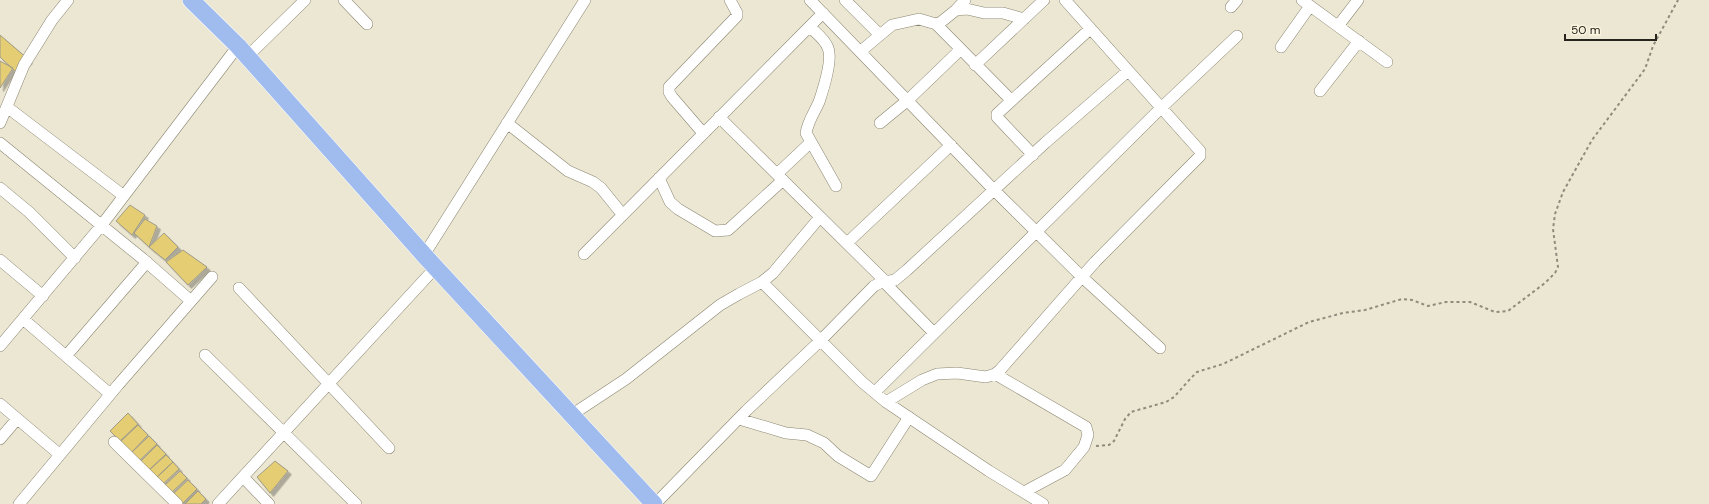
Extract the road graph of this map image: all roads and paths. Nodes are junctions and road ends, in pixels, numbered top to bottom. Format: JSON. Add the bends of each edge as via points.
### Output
{"nodes":[{"id":1,"x":68,"y":0,"type":"edge"},
{"id":2,"x":191,"y":0,"type":"edge"},
{"id":3,"x":204,"y":0,"type":"edge"},
{"id":4,"x":305,"y":0,"type":"edge"},
{"id":5,"x":344,"y":0,"type":"edge"},
{"id":6,"x":585,"y":0,"type":"edge"},
{"id":7,"x":730,"y":0,"type":"edge"},
{"id":8,"x":845,"y":0,"type":"edge"},
{"id":9,"x":965,"y":0,"type":"edge"},
{"id":10,"x":1044,"y":0,"type":"edge"},
{"id":11,"x":1065,"y":0,"type":"edge"},
{"id":12,"x":1358,"y":0,"type":"edge"},
{"id":13,"x":1678,"y":0,"type":"edge"},
{"id":14,"x":1306,"y":3,"type":"edge"},
{"id":15,"x":819,"y":5,"type":"edge"},
{"id":16,"x":956,"y":10,"type":"junction"},
{"id":17,"x":1024,"y":19,"type":"junction"},
{"id":18,"x":367,"y":24,"type":"dead end"},
{"id":19,"x":936,"y":24,"type":"junction"},
{"id":20,"x":1338,"y":26,"type":"junction"},
{"id":21,"x":810,"y":27,"type":"junction"},
{"id":22,"x":1090,"y":29,"type":"junction"},
{"id":23,"x":880,"y":35,"type":"junction"},
{"id":24,"x":1237,"y":36,"type":"dead end"},
{"id":25,"x":1359,"y":41,"type":"junction"},
{"id":26,"x":1281,"y":47,"type":"dead end"},
{"id":27,"x":245,"y":49,"type":"junction"},
{"id":28,"x":960,"y":50,"type":"junction"},
{"id":29,"x":861,"y":51,"type":"junction"},
{"id":30,"x":1387,"y":62,"type":"dead end"},
{"id":31,"x":975,"y":65,"type":"junction"},
{"id":32,"x":1128,"y":71,"type":"junction"},
{"id":33,"x":1320,"y":91,"type":"dead end"},
{"id":34,"x":908,"y":100,"type":"junction"},
{"id":35,"x":1010,"y":100,"type":"junction"},
{"id":36,"x":7,"y":107,"type":"junction"},
{"id":37,"x":1161,"y":108,"type":"junction"},
{"id":38,"x":719,"y":117,"type":"junction"},
{"id":39,"x":0,"y":123,"type":"edge"},
{"id":40,"x":507,"y":123,"type":"junction"},
{"id":41,"x":880,"y":123,"type":"dead end"},
{"id":42,"x":703,"y":133,"type":"junction"},
{"id":43,"x":811,"y":142,"type":"junction"},
{"id":44,"x":0,"y":143,"type":"edge"},
{"id":45,"x":951,"y":145,"type":"junction"},
{"id":46,"x":1033,"y":155,"type":"junction"},
{"id":47,"x":780,"y":177,"type":"junction"},
{"id":48,"x":659,"y":178,"type":"junction"},
{"id":49,"x":836,"y":186,"type":"dead end"},
{"id":50,"x":0,"y":188,"type":"edge"},
{"id":51,"x":994,"y":190,"type":"junction"},
{"id":52,"x":124,"y":196,"type":"junction"},
{"id":53,"x":622,"y":214,"type":"junction"},
{"id":54,"x":820,"y":217,"type":"junction"},
{"id":55,"x":101,"y":226,"type":"junction"},
{"id":56,"x":1037,"y":232,"type":"junction"},
{"id":57,"x":846,"y":243,"type":"junction"},
{"id":58,"x":584,"y":254,"type":"dead end"},
{"id":59,"x":75,"y":258,"type":"junction"},
{"id":60,"x":429,"y":258,"type":"junction"},
{"id":61,"x":0,"y":260,"type":"edge"},
{"id":62,"x":147,"y":262,"type":"junction"},
{"id":63,"x":212,"y":277,"type":"dead end"},
{"id":64,"x":1082,"y":277,"type":"junction"},
{"id":65,"x":762,"y":282,"type":"junction"},
{"id":66,"x":885,"y":282,"type":"junction"},
{"id":67,"x":239,"y":288,"type":"dead end"},
{"id":68,"x":43,"y":296,"type":"junction"},
{"id":69,"x":191,"y":301,"type":"junction"},
{"id":70,"x":23,"y":319,"type":"junction"},
{"id":71,"x":934,"y":333,"type":"junction"},
{"id":72,"x":2,"y":340,"type":"edge"},
{"id":73,"x":821,"y":340,"type":"junction"},
{"id":74,"x":1160,"y":348,"type":"dead end"},
{"id":75,"x":205,"y":355,"type":"dead end"},
{"id":76,"x":66,"y":356,"type":"junction"},
{"id":77,"x":995,"y":374,"type":"junction"},
{"id":78,"x":329,"y":384,"type":"junction"},
{"id":79,"x":875,"y":392,"type":"junction"},
{"id":80,"x":110,"y":394,"type":"junction"},
{"id":81,"x":886,"y":402,"type":"junction"},
{"id":82,"x":0,"y":404,"type":"edge"},
{"id":83,"x":579,"y":410,"type":"junction"},
{"id":84,"x":909,"y":417,"type":"junction"},
{"id":85,"x":18,"y":419,"type":"junction"},
{"id":86,"x":739,"y":419,"type":"junction"},
{"id":87,"x":283,"y":434,"type":"junction"},
{"id":88,"x":0,"y":439,"type":"edge"},
{"id":89,"x":114,"y":442,"type":"dead end"},
{"id":90,"x":1084,"y":447,"type":"junction"},
{"id":91,"x":389,"y":448,"type":"dead end"},
{"id":92,"x":59,"y":454,"type":"junction"},
{"id":93,"x":243,"y":477,"type":"junction"},
{"id":94,"x":1024,"y":492,"type":"junction"},
{"id":95,"x":660,"y":502,"type":"edge"},
{"id":96,"x":18,"y":504,"type":"edge"},
{"id":97,"x":177,"y":504,"type":"edge"},
{"id":98,"x":218,"y":504,"type":"edge"},
{"id":99,"x":269,"y":504,"type":"edge"},
{"id":100,"x":356,"y":504,"type":"edge"},
{"id":101,"x":1043,"y":504,"type":"edge"}],
"edges":[{"from":1,"to":36,"type":"street","via":[[52,20],[24,65]]},
{"from":2,"to":27,"type":"main road"},
{"from":3,"to":27,"type":"main road"},
{"from":4,"to":27,"type":"street"},
{"from":5,"to":18,"type":"street"},
{"from":6,"to":40,"type":"street"},
{"from":7,"to":42,"type":"street","via":[[737,16],[669,87],[672,97]]},
{"from":8,"to":23,"type":"street"},
{"from":9,"to":16,"type":"street"},
{"from":10,"to":17,"type":"street"},
{"from":11,"to":22,"type":"street"},
{"from":12,"to":20,"type":"street"},
{"from":13,"to":90,"type":"path","via":[[1653,46],[1645,69],[1592,140],[1563,192],[1553,229],[1558,267],[1555,273],[1508,311],[1495,312],[1470,302],[1446,302],[1428,306],[1412,300],[1402,300],[1309,322],[1223,364],[1197,372],[1166,402],[1131,412],[1109,445]]},
{"from":14,"to":20,"type":"street"},
{"from":14,"to":26,"type":"street"},
{"from":15,"to":21,"type":"street"},
{"from":15,"to":29,"type":"street"},
{"from":16,"to":17,"type":"street","via":[[968,9]]},
{"from":16,"to":19,"type":"street"},
{"from":17,"to":31,"type":"street"},
{"from":19,"to":23,"type":"street","via":[[919,18],[892,25]]},
{"from":19,"to":28,"type":"street"},
{"from":20,"to":25,"type":"street"},
{"from":21,"to":38,"type":"street"},
{"from":21,"to":43,"type":"street","via":[[829,49],[829,63],[821,93],[806,133]]},
{"from":22,"to":32,"type":"street"},
{"from":22,"to":35,"type":"street"},
{"from":23,"to":29,"type":"street"},
{"from":24,"to":37,"type":"street"},
{"from":25,"to":30,"type":"street"},
{"from":25,"to":33,"type":"street"},
{"from":27,"to":52,"type":"street"},
{"from":27,"to":60,"type":"main road"},
{"from":28,"to":31,"type":"street"},
{"from":28,"to":34,"type":"street"},
{"from":29,"to":34,"type":"street"},
{"from":31,"to":35,"type":"street"},
{"from":32,"to":37,"type":"street"},
{"from":32,"to":46,"type":"street"},
{"from":34,"to":41,"type":"street"},
{"from":34,"to":45,"type":"street"},
{"from":35,"to":46,"type":"street","via":[[998,112],[997,118]]},
{"from":36,"to":39,"type":"street"},
{"from":36,"to":52,"type":"street"},
{"from":37,"to":56,"type":"street"},
{"from":37,"to":64,"type":"street","via":[[1200,151],[1200,156]]},
{"from":38,"to":42,"type":"street"},
{"from":38,"to":47,"type":"street"},
{"from":40,"to":53,"type":"street","via":[[568,171],[601,188]]},
{"from":40,"to":60,"type":"street"},
{"from":42,"to":48,"type":"street"},
{"from":43,"to":47,"type":"street"},
{"from":43,"to":49,"type":"street"},
{"from":44,"to":55,"type":"street"},
{"from":45,"to":51,"type":"street"},
{"from":45,"to":57,"type":"street"},
{"from":46,"to":51,"type":"street"},
{"from":47,"to":48,"type":"street","via":[[728,230],[722,232],[715,231],[678,210],[670,202]]},
{"from":47,"to":54,"type":"street"},
{"from":48,"to":53,"type":"street"},
{"from":50,"to":59,"type":"street","via":[[30,212]]},
{"from":51,"to":56,"type":"street"},
{"from":51,"to":66,"type":"street","via":[[908,270],[895,280]]},
{"from":52,"to":55,"type":"street"},
{"from":53,"to":58,"type":"street"},
{"from":54,"to":57,"type":"street"},
{"from":54,"to":65,"type":"street","via":[[773,273]]},
{"from":55,"to":59,"type":"street"},
{"from":55,"to":62,"type":"street"},
{"from":56,"to":64,"type":"street"},
{"from":56,"to":71,"type":"street"},
{"from":57,"to":66,"type":"street"},
{"from":59,"to":68,"type":"street"},
{"from":60,"to":78,"type":"street"},
{"from":60,"to":83,"type":"main road"},
{"from":60,"to":95,"type":"main road"},
{"from":61,"to":68,"type":"street"},
{"from":62,"to":69,"type":"street"},
{"from":62,"to":76,"type":"street"},
{"from":63,"to":69,"type":"street"},
{"from":64,"to":74,"type":"street"},
{"from":64,"to":77,"type":"street"},
{"from":65,"to":73,"type":"street"},
{"from":65,"to":83,"type":"street","via":[[720,305],[626,378]]},
{"from":66,"to":71,"type":"street"},
{"from":66,"to":73,"type":"street","via":[[874,286]]},
{"from":67,"to":78,"type":"street"},
{"from":68,"to":70,"type":"street"},
{"from":69,"to":80,"type":"street"},
{"from":70,"to":72,"type":"street"},
{"from":70,"to":76,"type":"street"},
{"from":71,"to":79,"type":"street"},
{"from":73,"to":79,"type":"street"},
{"from":73,"to":86,"type":"street"},
{"from":75,"to":87,"type":"street"},
{"from":76,"to":80,"type":"street"},
{"from":77,"to":81,"type":"street","via":[[986,377],[957,373],[937,374]]},
{"from":77,"to":90,"type":"street","via":[[1086,427],[1088,435]]},
{"from":78,"to":87,"type":"street"},
{"from":78,"to":91,"type":"street"},
{"from":79,"to":81,"type":"street"},
{"from":80,"to":92,"type":"street"},
{"from":81,"to":84,"type":"street"},
{"from":82,"to":85,"type":"street"},
{"from":83,"to":95,"type":"main road"},
{"from":84,"to":86,"type":"street","via":[[871,476],[838,456],[824,443],[807,435],[786,433]]},
{"from":84,"to":94,"type":"street"},
{"from":85,"to":88,"type":"street"},
{"from":85,"to":92,"type":"street"},
{"from":86,"to":95,"type":"street"},
{"from":87,"to":93,"type":"street"},
{"from":87,"to":100,"type":"street"},
{"from":89,"to":97,"type":"street"},
{"from":90,"to":94,"type":"street","via":[[1065,470]]},
{"from":92,"to":96,"type":"street"},
{"from":93,"to":98,"type":"street"},
{"from":93,"to":99,"type":"street"},
{"from":94,"to":101,"type":"street"}]}
